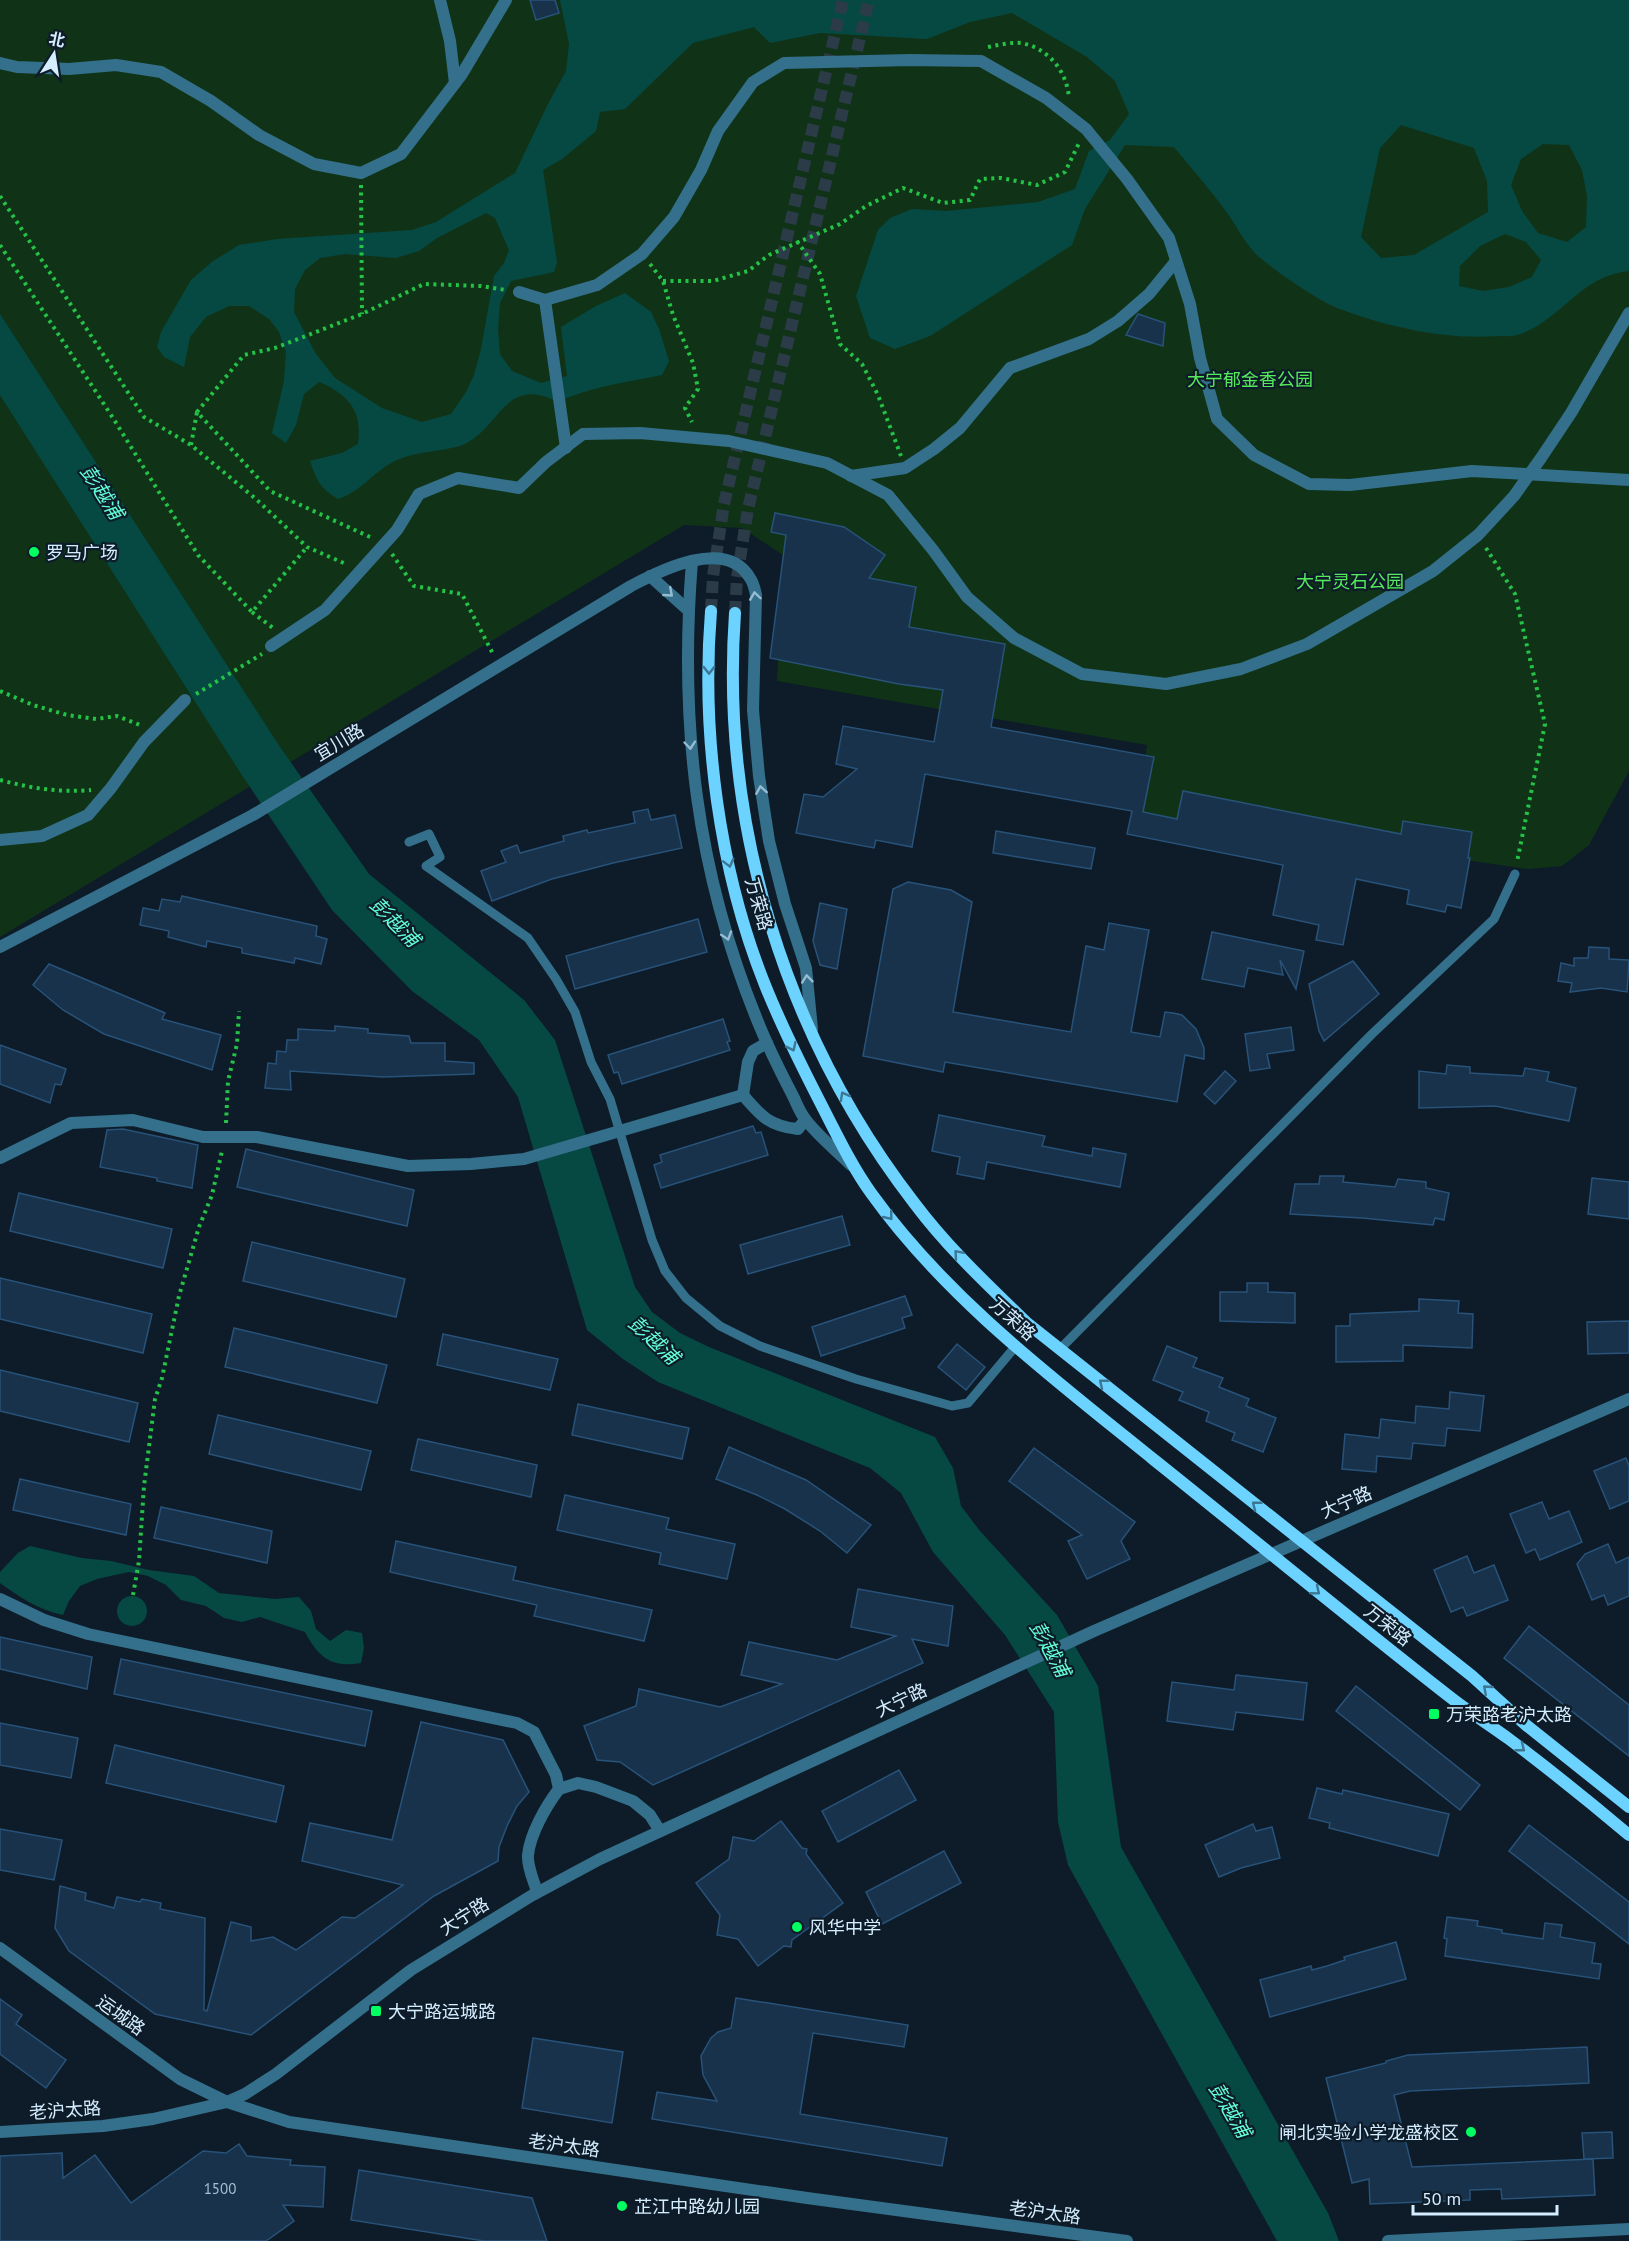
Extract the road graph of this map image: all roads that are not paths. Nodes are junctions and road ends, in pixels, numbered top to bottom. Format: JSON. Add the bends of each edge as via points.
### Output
{"nodes":[{"id":1,"x":441,"y":0,"type":"edge"},
{"id":2,"x":506,"y":0,"type":"edge"},
{"id":3,"x":0,"y":63,"type":"edge"},
{"id":4,"x":455,"y":83,"type":"junction"},
{"id":5,"x":1176,"y":261,"type":"junction"},
{"id":6,"x":519,"y":292,"type":"road end"},
{"id":7,"x":545,"y":300,"type":"junction"},
{"id":8,"x":1629,"y":313,"type":"edge"},
{"id":9,"x":566,"y":448,"type":"junction"},
{"id":10,"x":1529,"y":475,"type":"junction"},
{"id":11,"x":851,"y":476,"type":"junction"},
{"id":12,"x":1629,"y":480,"type":"edge"},
{"id":13,"x":692,"y":561,"type":"junction"},
{"id":14,"x":650,"y":576,"type":"junction"},
{"id":15,"x":688,"y":609,"type":"junction"},
{"id":16,"x":711,"y":611,"type":"tunnel mouth"},
{"id":17,"x":735,"y":613,"type":"tunnel mouth"},
{"id":18,"x":271,"y":646,"type":"road end"},
{"id":19,"x":186,"y":700,"type":"road end"},
{"id":20,"x":0,"y":840,"type":"edge"},
{"id":21,"x":409,"y":842,"type":"dead end"},
{"id":22,"x":1515,"y":874,"type":"road end"},
{"id":23,"x":0,"y":947,"type":"edge"},
{"id":24,"x":813,"y":1037,"type":"junction"},
{"id":25,"x":767,"y":1044,"type":"junction"},
{"id":26,"x":743,"y":1095,"type":"junction"},
{"id":27,"x":805,"y":1120,"type":"junction"},
{"id":28,"x":620,"y":1131,"type":"junction"},
{"id":29,"x":0,"y":1158,"type":"edge"},
{"id":30,"x":854,"y":1168,"type":"junction"},
{"id":31,"x":1015,"y":1347,"type":"junction"},
{"id":32,"x":1060,"y":1349,"type":"junction"},
{"id":33,"x":1629,"y":1399,"type":"edge"},
{"id":34,"x":1302,"y":1541,"type":"junction"},
{"id":35,"x":1271,"y":1554,"type":"junction"},
{"id":36,"x":0,"y":1599,"type":"edge"},
{"id":37,"x":559,"y":1789,"type":"junction"},
{"id":38,"x":1629,"y":1807,"type":"edge"},
{"id":39,"x":660,"y":1832,"type":"junction"},
{"id":40,"x":1629,"y":1835,"type":"edge"},
{"id":41,"x":537,"y":1893,"type":"junction"},
{"id":42,"x":0,"y":1948,"type":"edge"},
{"id":43,"x":226,"y":2102,"type":"junction"},
{"id":44,"x":0,"y":2132,"type":"edge"},
{"id":45,"x":1629,"y":2229,"type":"edge"},
{"id":46,"x":1127,"y":2241,"type":"edge"},
{"id":47,"x":1388,"y":2241,"type":"edge"}],
"edges":[{"from":1,"to":4,"type":"street"},
{"from":2,"to":4,"type":"street"},
{"from":3,"to":4,"type":"street","via":[[69,69],[116,65],[160,72],[259,135],[314,164],[361,173],[401,154]]},
{"from":5,"to":7,"type":"street","via":[[1169,238],[1086,129],[1046,98],[981,61],[784,63],[753,82],[718,131],[674,217],[642,254],[597,285]]},
{"from":5,"to":10,"type":"street","via":[[1217,419],[1254,455],[1309,484],[1350,485],[1472,471]]},
{"from":5,"to":11,"type":"street","via":[[1149,294],[1118,321],[1089,339],[1010,368],[960,428],[934,449],[905,468]]},
{"from":6,"to":7,"type":"street"},
{"from":7,"to":9,"type":"street"},
{"from":8,"to":10,"type":"street","via":[[1608,353]]},
{"from":9,"to":11,"type":"street","via":[[583,434],[701,438],[827,463]]},
{"from":9,"to":18,"type":"street","via":[[519,488],[458,478],[420,494],[397,530],[325,610]]},
{"from":10,"to":11,"type":"street","via":[[1478,536],[1433,571],[1307,644],[1241,669],[1166,684],[1082,674],[1014,638],[967,597],[888,495]]},
{"from":10,"to":12,"type":"street"},
{"from":13,"to":14,"type":"street","name":"宜川路"},
{"from":13,"to":15,"type":"street"},
{"from":24,"to":13,"type":"street","name":"宜川路","one_way":true,"via":[[806,968],[769,841],[759,776],[753,710],[756,595],[751,578],[742,567],[720,559]]},
{"from":14,"to":15,"type":"street","one_way":true},
{"from":14,"to":23,"type":"street","name":"宜川路","via":[[253,815]]},
{"from":15,"to":25,"type":"street","one_way":true,"via":[[688,712],[705,852],[743,987]]},
{"from":16,"to":30,"type":"main road","name":"万荣路","one_way":true,"via":[[709,712],[714,781],[725,849],[763,981],[790,1046]]},
{"from":17,"to":24,"type":"main road","name":"万荣路","via":[[733,711],[749,845],[765,909]]},
{"from":19,"to":20,"type":"street","via":[[144,742],[88,815],[42,836]]},
{"from":21,"to":28,"type":"lane","via":[[429,834],[440,857],[426,866],[528,938],[575,1012]]},
{"from":22,"to":32,"type":"lane","via":[[1494,919],[1372,1034]]},
{"from":32,"to":24,"type":"main road","name":"万荣路","one_way":true,"via":[[966,1264],[915,1205],[876,1151]]},
{"from":25,"to":26,"type":"street","via":[[753,1051]]},
{"from":25,"to":27,"type":"street"},
{"from":26,"to":27,"type":"street","via":[[762,1117],[780,1127],[798,1129]]},
{"from":26,"to":28,"type":"street"},
{"from":27,"to":30,"type":"street"},
{"from":28,"to":29,"type":"street","via":[[524,1159],[408,1166],[257,1137],[202,1137],[133,1120],[71,1123]]},
{"from":28,"to":31,"type":"lane","via":[[665,1271],[686,1298],[720,1326],[760,1346],[835,1372],[952,1406],[968,1403]]},
{"from":30,"to":31,"type":"main road","name":"万荣路","one_way":true,"via":[[894,1223],[948,1284]]},
{"from":31,"to":35,"type":"main road","name":"万荣路"},
{"from":34,"to":32,"type":"main road","name":"万荣路","one_way":true},
{"from":33,"to":34,"type":"street","name":"大宁路"},
{"from":34,"to":35,"type":"street","name":"大宁路"},
{"from":38,"to":34,"type":"main road","name":"万荣路","one_way":true},
{"from":35,"to":39,"type":"street","name":"大宁路","via":[[1017,1666]]},
{"from":35,"to":40,"type":"main road","name":"万荣路","one_way":true},
{"from":36,"to":37,"type":"street","via":[[44,1620],[88,1634],[517,1723],[534,1732]]},
{"from":37,"to":39,"type":"street","via":[[578,1783],[633,1801],[650,1815]]},
{"from":37,"to":41,"type":"street","via":[[537,1827],[528,1855]]},
{"from":39,"to":41,"type":"street","name":"大宁路"},
{"from":41,"to":43,"type":"street","name":"大宁路","via":[[411,1970],[261,2085]]},
{"from":42,"to":43,"type":"street","name":"运城路","via":[[180,2079]]},
{"from":43,"to":44,"type":"street","name":"老沪太路","via":[[103,2126]]},
{"from":43,"to":46,"type":"street","name":"老沪太路","via":[[289,2122]]},
{"from":45,"to":47,"type":"street"}]}
